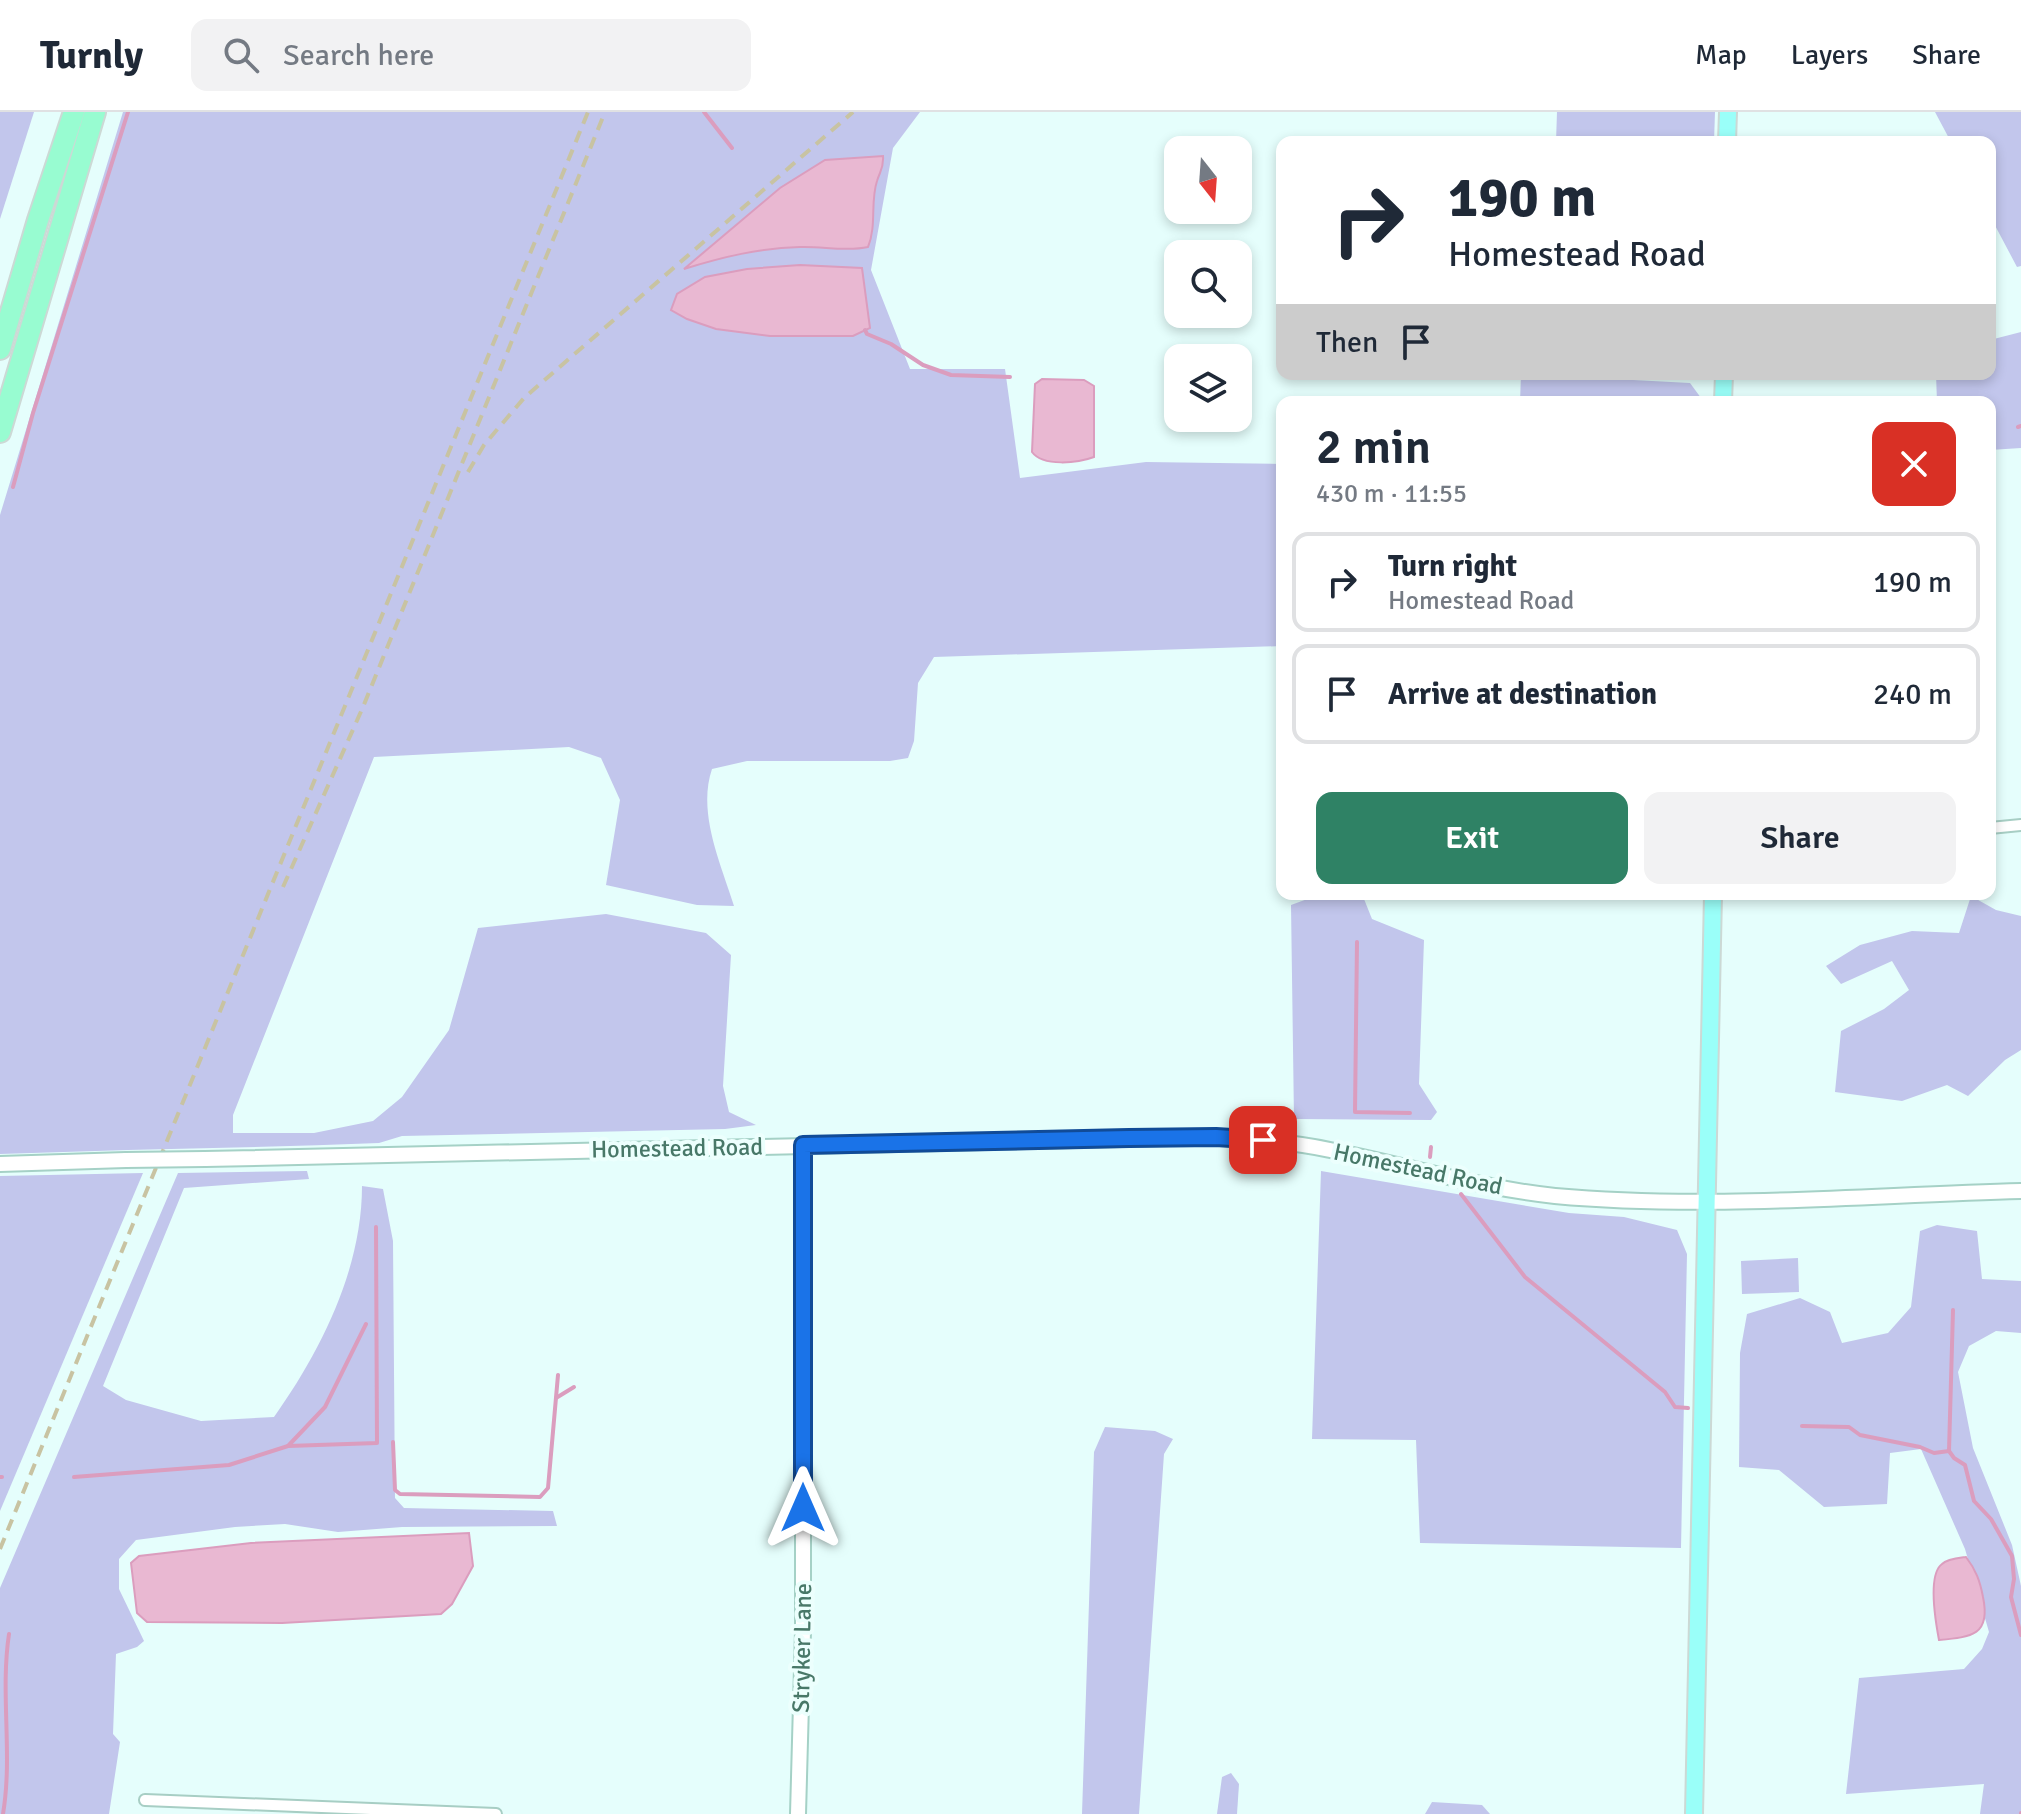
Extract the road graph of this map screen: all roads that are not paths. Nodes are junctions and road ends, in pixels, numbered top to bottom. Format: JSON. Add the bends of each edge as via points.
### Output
{"nodes":[{"id":1,"x":74,"y":112,"type":"edge"},
{"id":2,"x":95,"y":112,"type":"edge"},
{"id":3,"x":1728,"y":112,"type":"edge"},
{"id":4,"x":1727,"y":136,"type":"edge"},
{"id":5,"x":0,"y":349,"type":"edge"},
{"id":6,"x":0,"y":432,"type":"edge"},
{"id":7,"x":2021,"y":825,"type":"edge"},
{"id":8,"x":1996,"y":827,"type":"edge"},
{"id":9,"x":1713,"y":900,"type":"edge"},
{"id":10,"x":803,"y":1145,"type":"junction"},
{"id":11,"x":0,"y":1164,"type":"edge"},
{"id":12,"x":2021,"y":1191,"type":"edge"},
{"id":13,"x":1707,"y":1201,"type":"junction"},
{"id":14,"x":145,"y":1800,"type":"dead end"},
{"id":15,"x":496,"y":1814,"type":"edge"},
{"id":16,"x":798,"y":1814,"type":"edge"},
{"id":17,"x":1694,"y":1814,"type":"edge"}],
"edges":[{"from":1,"to":5,"type":"highway"},
{"from":2,"to":6,"type":"highway"},
{"from":3,"to":4,"type":"main road"},
{"from":7,"to":8,"type":"street"},
{"from":9,"to":13,"type":"main road"},
{"from":10,"to":11,"type":"street","name":"Homestead Road","bridge":true},
{"from":10,"to":13,"type":"street","name":"Homestead Road","via":[[1240,1138],[1328,1149],[1554,1196]]},
{"from":10,"to":16,"type":"street","name":"Stryker Lane"},
{"from":12,"to":13,"type":"street","name":"Homestead Road"},
{"from":13,"to":17,"type":"main road"},
{"from":14,"to":15,"type":"street"}]}
